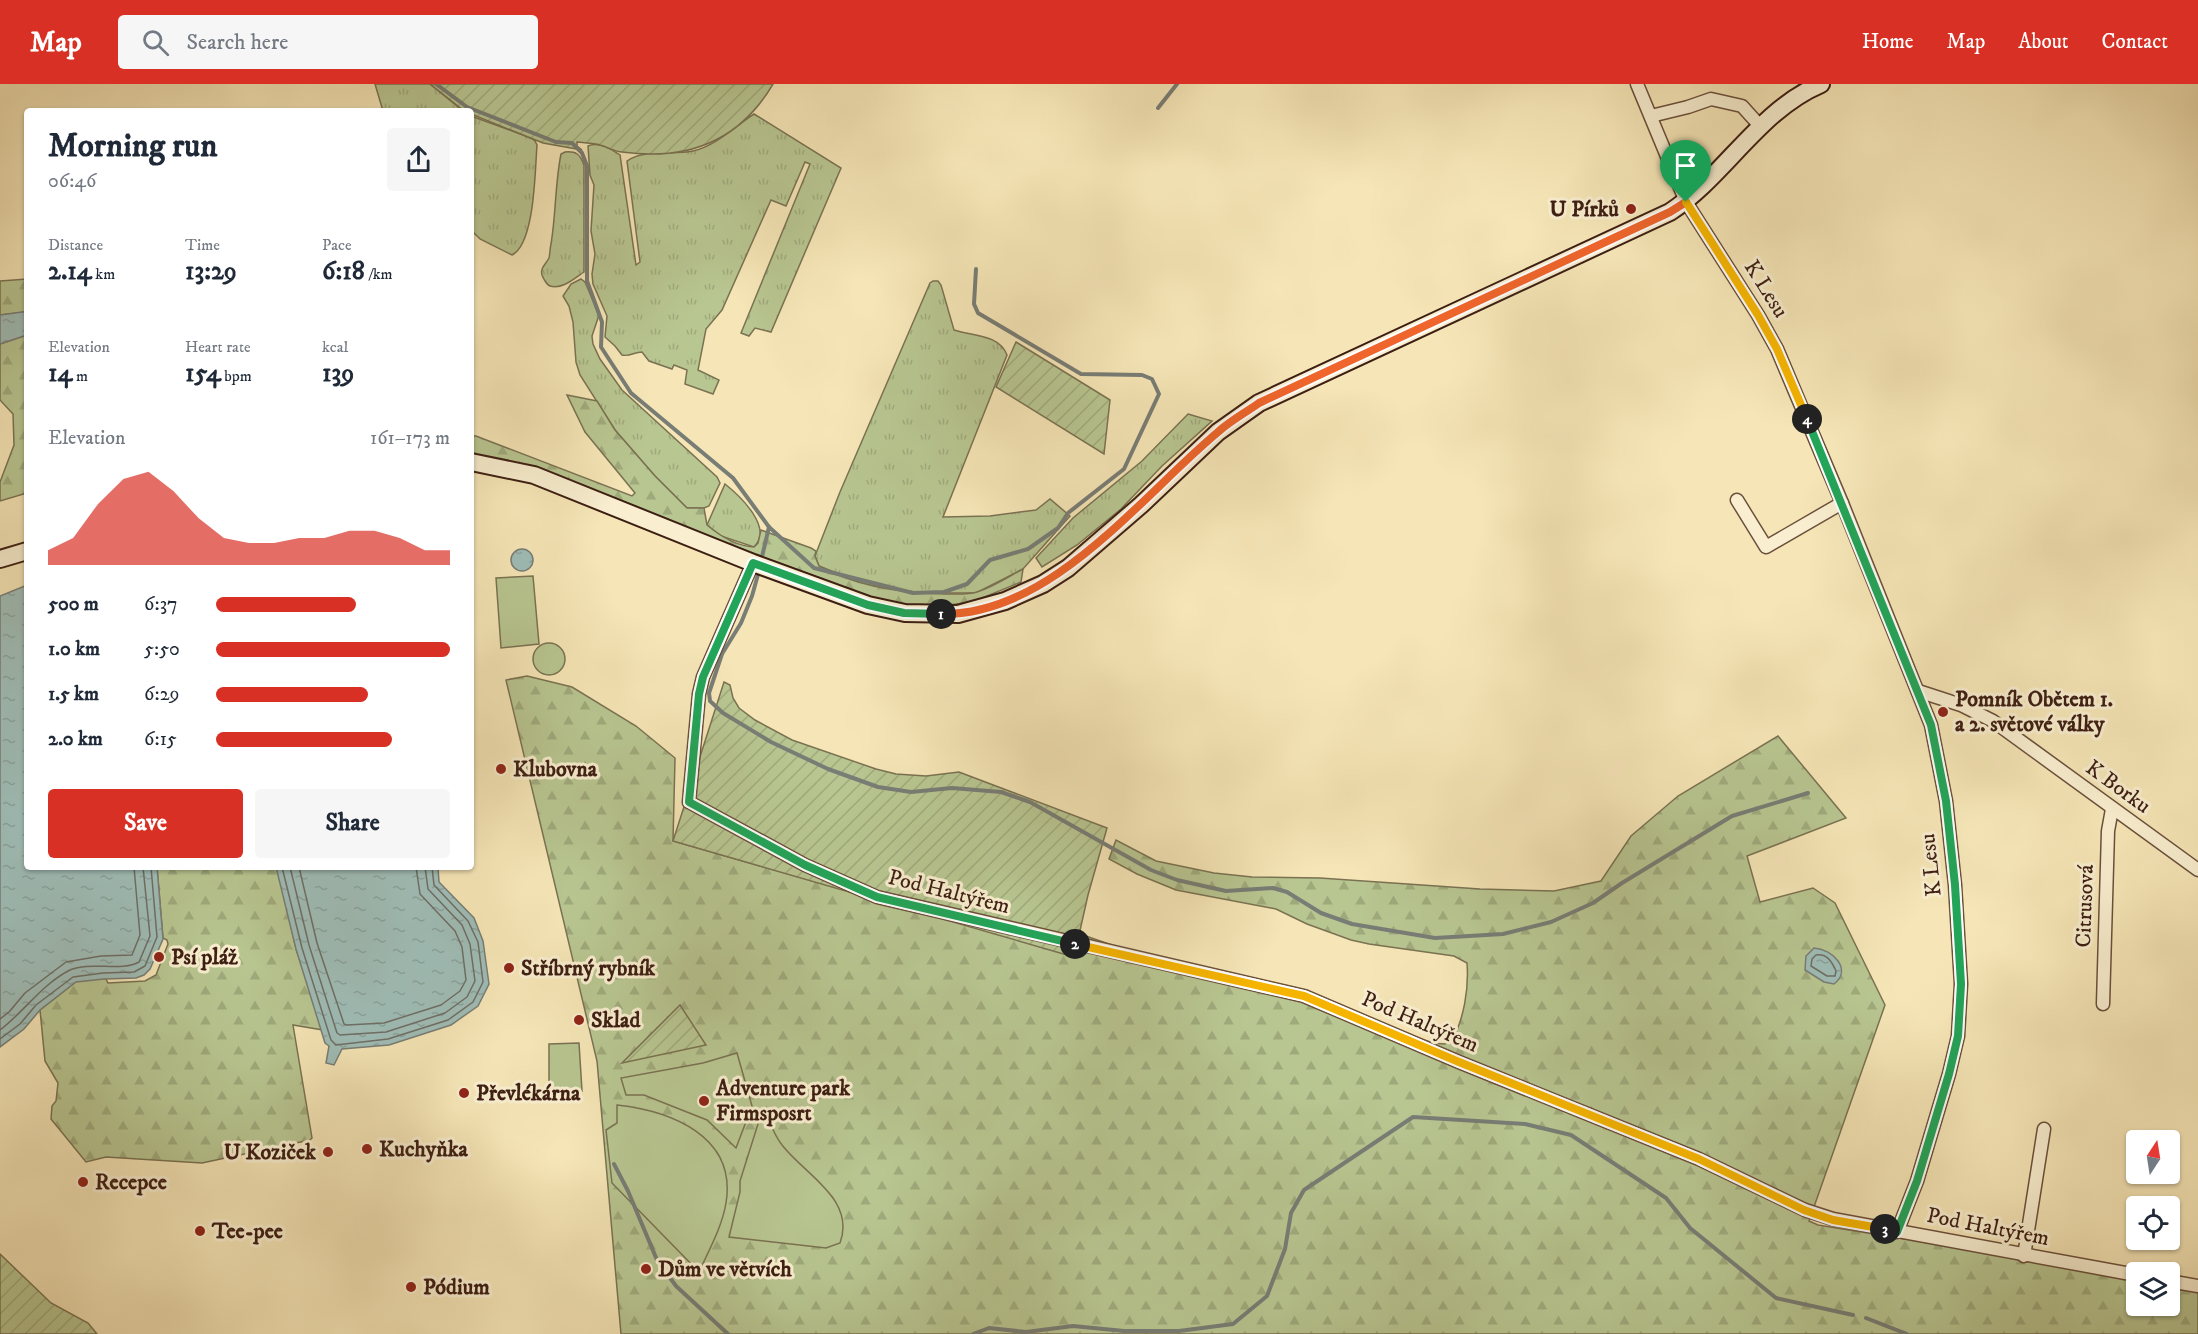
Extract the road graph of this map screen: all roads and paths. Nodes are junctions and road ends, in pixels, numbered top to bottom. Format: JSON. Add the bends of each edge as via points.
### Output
{"nodes":[{"id":1,"x":1637,"y":84,"type":"edge"},
{"id":2,"x":1821,"y":84,"type":"edge"},
{"id":3,"x":1651,"y":116,"type":"junction"},
{"id":4,"x":1760,"y":126,"type":"junction"},
{"id":5,"x":1686,"y":202,"type":"junction"},
{"id":6,"x":474,"y":463,"type":"edge"},
{"id":7,"x":1737,"y":500,"type":"dead end"},
{"id":8,"x":1842,"y":503,"type":"junction"},
{"id":9,"x":24,"y":552,"type":"edge"},
{"id":10,"x":0,"y":559,"type":"edge"},
{"id":11,"x":753,"y":563,"type":"junction"},
{"id":12,"x":1918,"y":691,"type":"junction"},
{"id":13,"x":2112,"y":809,"type":"junction"},
{"id":14,"x":2198,"y":870,"type":"edge"},
{"id":15,"x":2103,"y":1004,"type":"dead end"},
{"id":16,"x":2044,"y":1129,"type":"dead end"},
{"id":17,"x":1897,"y":1232,"type":"junction"},
{"id":18,"x":2024,"y":1256,"type":"junction"},
{"id":19,"x":2126,"y":1273,"type":"edge"},
{"id":20,"x":2180,"y":1283,"type":"edge"},
{"id":21,"x":2198,"y":1286,"type":"edge"}],
"edges":[{"from":1,"to":3,"type":"street","name":"K Lesu"},
{"from":2,"to":4,"type":"street","via":[[1805,91]]},
{"from":3,"to":4,"type":"street","via":[[1711,99],[1742,106]]},
{"from":3,"to":5,"type":"street","name":"K Lesu"},
{"from":4,"to":5,"type":"street"},
{"from":5,"to":8,"type":"street","name":"K Lesu","via":[[1777,349]]},
{"from":5,"to":11,"type":"street","via":[[1259,403],[1218,432],[1068,568],[1005,601],[958,614],[904,613],[868,605]]},
{"from":6,"to":11,"type":"street","via":[[534,475]]},
{"from":7,"to":8,"type":"street","via":[[1766,547]]},
{"from":8,"to":12,"type":"street","name":"K Lesu"},
{"from":9,"to":10,"type":"street"},
{"from":11,"to":17,"type":"street","name":"Pod Haltýřem","via":[[703,677],[689,802],[805,865],[877,897],[1304,996],[1699,1159],[1804,1210],[1833,1220]]},
{"from":12,"to":13,"type":"street","name":"K Borku","via":[[1961,705],[1992,721]]},
{"from":12,"to":17,"type":"street","name":"K Lesu","via":[[1931,725],[1946,801],[1961,984],[1958,1036],[1949,1074],[1917,1181]]},
{"from":13,"to":14,"type":"street","name":"K Borku"},
{"from":13,"to":15,"type":"street","name":"Citrusová"},
{"from":16,"to":18,"type":"street"},
{"from":17,"to":18,"type":"street","name":"Pod Haltýřem"},
{"from":18,"to":19,"type":"street","name":"Pod Haltýřem"},
{"from":20,"to":21,"type":"street"}]}
